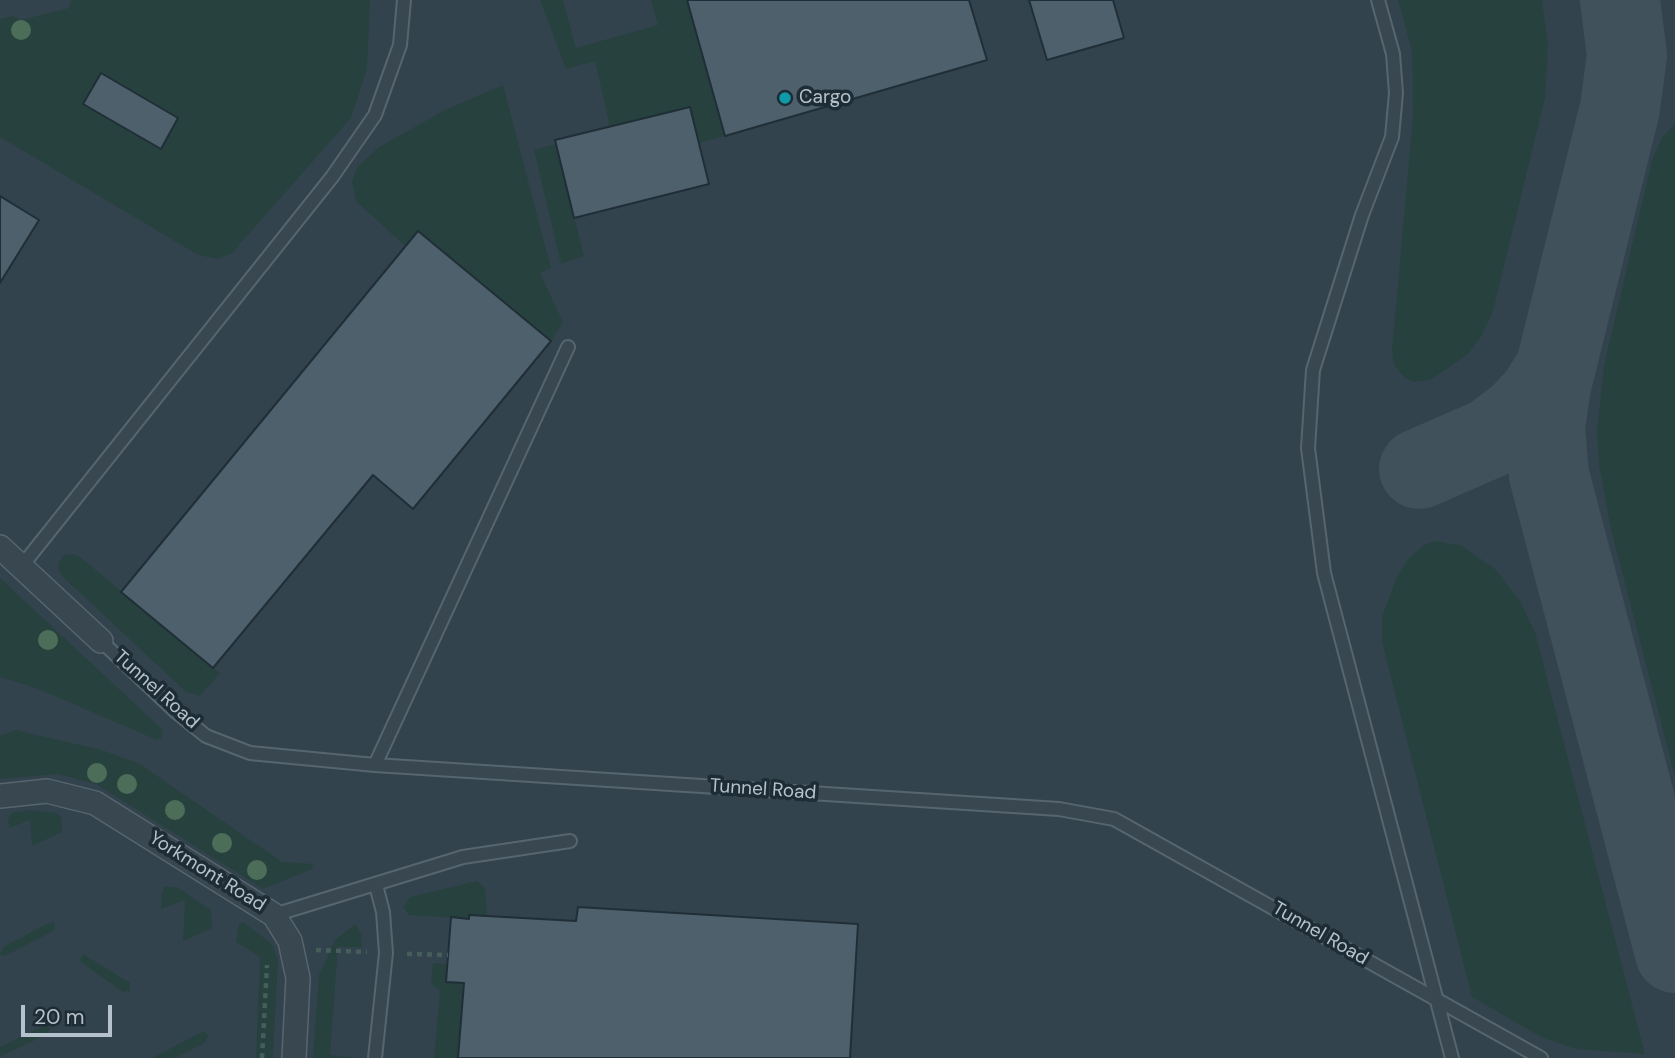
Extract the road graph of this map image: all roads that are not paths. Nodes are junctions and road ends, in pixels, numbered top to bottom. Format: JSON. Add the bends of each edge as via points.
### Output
{"nodes":[{"id":1,"x":404,"y":0,"type":"edge"},
{"id":2,"x":1378,"y":0,"type":"edge"},
{"id":3,"x":568,"y":347,"type":"dead end"},
{"id":4,"x":0,"y":548,"type":"edge"},
{"id":5,"x":21,"y":567,"type":"junction"},
{"id":6,"x":101,"y":641,"type":"joint"},
{"id":7,"x":375,"y":765,"type":"junction"},
{"id":8,"x":1,"y":796,"type":"edge"},
{"id":9,"x":570,"y":841,"type":"dead end"},
{"id":10,"x":376,"y":885,"type":"junction"},
{"id":11,"x":274,"y":915,"type":"junction"},
{"id":12,"x":1437,"y":1001,"type":"junction"},
{"id":13,"x":293,"y":1058,"type":"edge"},
{"id":14,"x":375,"y":1058,"type":"edge"},
{"id":15,"x":1452,"y":1058,"type":"edge"},
{"id":16,"x":1541,"y":1058,"type":"edge"}],
"edges":[{"from":1,"to":5,"type":"lane","via":[[400,45],[375,115],[332,177]]},
{"from":2,"to":12,"type":"lane","via":[[1393,54],[1392,137],[1312,370],[1308,448],[1324,573]]},
{"from":3,"to":7,"type":"lane"},
{"from":4,"to":5,"type":"street","name":"Tunnel Road"},
{"from":5,"to":6,"type":"street","name":"Tunnel Road"},
{"from":6,"to":7,"type":"lane","name":"Tunnel Road","via":[[175,711],[226,747]]},
{"from":7,"to":12,"type":"lane","name":"Tunnel Road","via":[[1059,809],[1114,819]]},
{"from":8,"to":11,"type":"street","name":"Yorkmont Road","via":[[47,791],[95,803]]},
{"from":9,"to":10,"type":"lane","via":[[463,857]]},
{"from":10,"to":11,"type":"lane"},
{"from":10,"to":14,"type":"lane","via":[[386,953]]},
{"from":11,"to":13,"type":"street","name":"Yorkmont Road","via":[[290,941],[298,978]]},
{"from":12,"to":15,"type":"lane"},
{"from":12,"to":16,"type":"lane","name":"Tunnel Road"}]}
